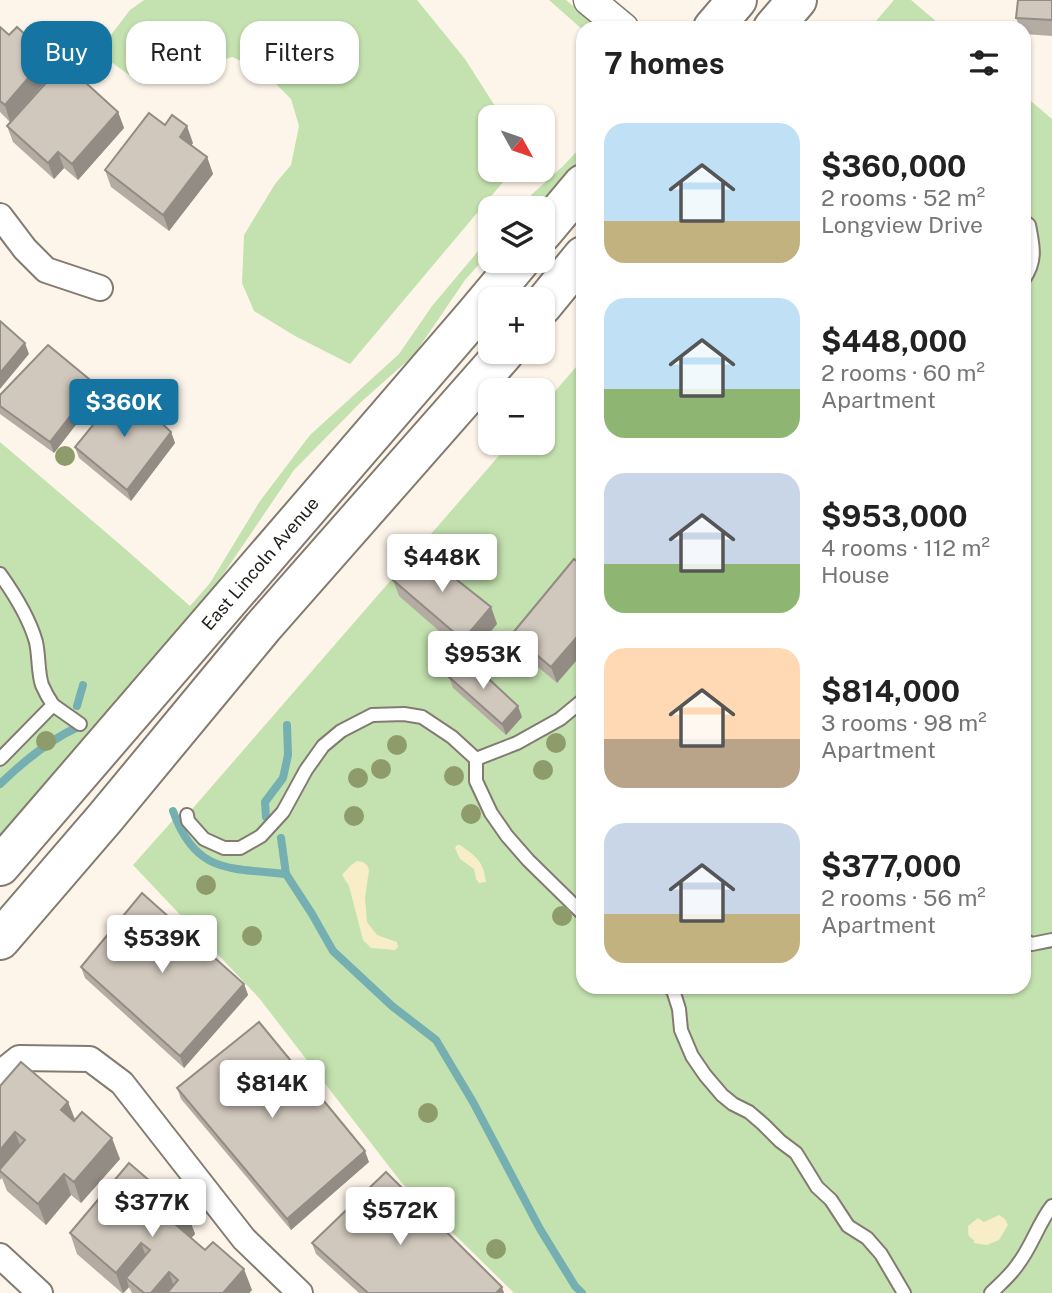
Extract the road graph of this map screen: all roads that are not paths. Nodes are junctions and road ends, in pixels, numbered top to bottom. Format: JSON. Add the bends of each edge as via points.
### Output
{"nodes":[{"id":1,"x":589,"y":0,"type":"edge"},
{"id":2,"x":737,"y":0,"type":"edge"},
{"id":3,"x":797,"y":0,"type":"edge"},
{"id":4,"x":614,"y":21,"type":"edge"},
{"id":5,"x":719,"y":21,"type":"edge"},
{"id":6,"x":779,"y":21,"type":"edge"},
{"id":7,"x":576,"y":192,"type":"edge"},
{"id":8,"x":0,"y":216,"type":"edge"},
{"id":9,"x":555,"y":217,"type":"edge"},
{"id":10,"x":1031,"y":235,"type":"edge"},
{"id":11,"x":576,"y":265,"type":"edge"},
{"id":12,"x":1031,"y":265,"type":"edge"},
{"id":13,"x":510,"y":273,"type":"edge"},
{"id":14,"x":100,"y":288,"type":"dead end"},
{"id":15,"x":555,"y":290,"type":"edge"},
{"id":16,"x":494,"y":364,"type":"edge"},
{"id":17,"x":0,"y":574,"type":"edge"},
{"id":18,"x":53,"y":705,"type":"junction"},
{"id":19,"x":576,"y":706,"type":"edge"},
{"id":20,"x":80,"y":724,"type":"dead end"},
{"id":21,"x":0,"y":759,"type":"edge"},
{"id":22,"x":476,"y":759,"type":"junction"},
{"id":23,"x":187,"y":815,"type":"dead end"},
{"id":24,"x":0,"y":866,"type":"edge"},
{"id":25,"x":576,"y":908,"type":"edge"},
{"id":26,"x":0,"y":940,"type":"edge"},
{"id":27,"x":1052,"y":940,"type":"edge"},
{"id":28,"x":1031,"y":944,"type":"edge"},
{"id":29,"x":674,"y":994,"type":"edge"},
{"id":30,"x":0,"y":1073,"type":"edge"},
{"id":31,"x":1052,"y":1206,"type":"edge"},
{"id":32,"x":0,"y":1256,"type":"edge"},
{"id":33,"x":40,"y":1293,"type":"edge"},
{"id":34,"x":300,"y":1293,"type":"edge"},
{"id":35,"x":904,"y":1293,"type":"edge"},
{"id":36,"x":991,"y":1293,"type":"edge"}],
"edges":[{"from":1,"to":4,"type":"street"},
{"from":2,"to":5,"type":"main road"},
{"from":3,"to":6,"type":"main road"},
{"from":7,"to":9,"type":"main road"},
{"from":8,"to":14,"type":"street","via":[[46,270]]},
{"from":10,"to":12,"type":"lane"},
{"from":11,"to":15,"type":"main road"},
{"from":13,"to":24,"type":"main road","name":"East Lincoln Avenue"},
{"from":16,"to":26,"type":"main road","via":[[263,627]]},
{"from":17,"to":18,"type":"lane","via":[[27,617],[42,684]]},
{"from":18,"to":20,"type":"lane"},
{"from":18,"to":21,"type":"lane"},
{"from":19,"to":22,"type":"lane","via":[[517,743]]},
{"from":22,"to":23,"type":"lane","via":[[422,718],[372,715],[341,730],[323,746],[283,812],[261,836],[240,848],[224,848],[204,839]]},
{"from":22,"to":25,"type":"lane","via":[[476,781],[491,813]]},
{"from":27,"to":28,"type":"lane"},
{"from":29,"to":35,"type":"lane","via":[[681,1030],[705,1075],[722,1095],[796,1153],[848,1226],[881,1254]]},
{"from":30,"to":34,"type":"street","via":[[19,1058],[90,1059],[122,1083],[244,1239]]},
{"from":31,"to":36,"type":"lane","via":[[1017,1267]]},
{"from":32,"to":33,"type":"street"}]}
